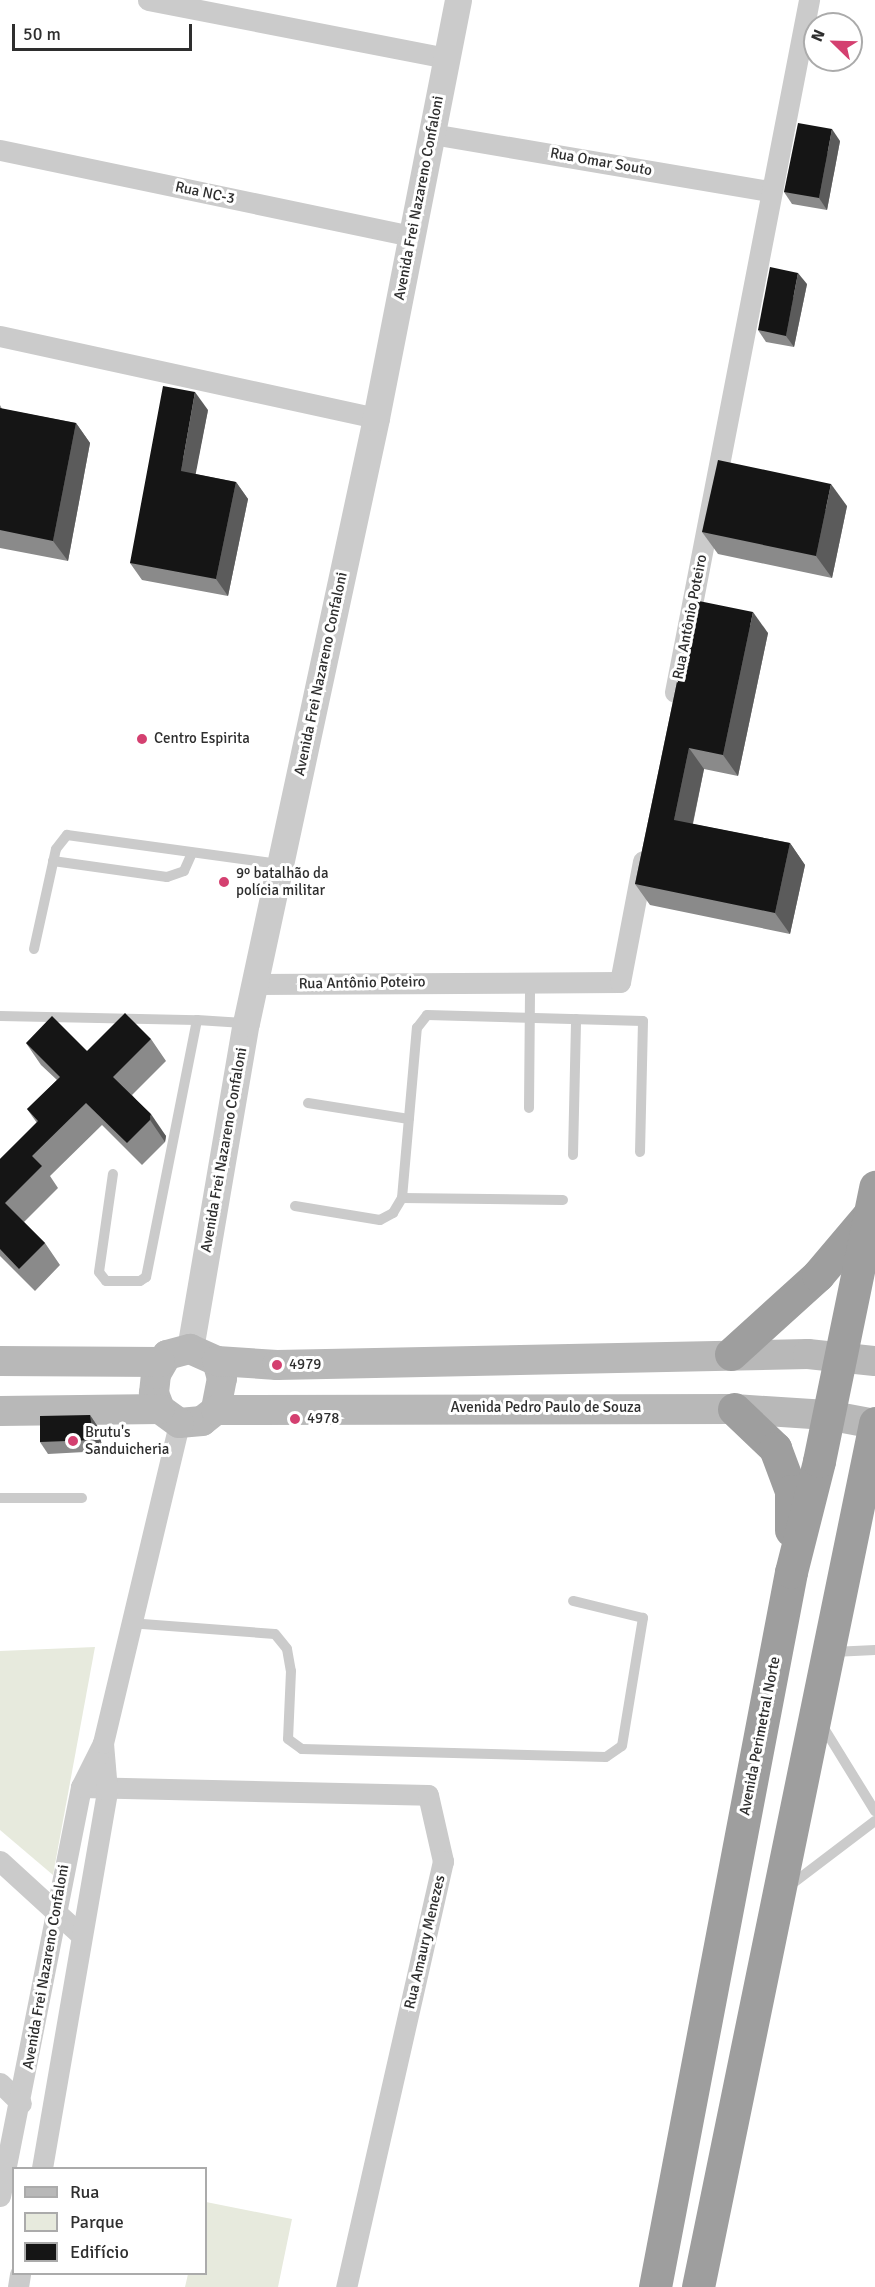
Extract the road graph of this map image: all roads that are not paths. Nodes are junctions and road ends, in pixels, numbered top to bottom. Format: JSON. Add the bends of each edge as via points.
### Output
{"nodes":[{"id":1,"x":148,"y":0,"type":"edge"},
{"id":2,"x":458,"y":0,"type":"edge"},
{"id":3,"x":809,"y":0,"type":"edge"},
{"id":4,"x":446,"y":58,"type":"junction"},
{"id":5,"x":432,"y":134,"type":"junction"},
{"id":6,"x":0,"y":150,"type":"edge"},
{"id":7,"x":770,"y":191,"type":"junction"},
{"id":8,"x":410,"y":236,"type":"junction"},
{"id":9,"x":0,"y":336,"type":"edge"},
{"id":10,"x":376,"y":418,"type":"junction"},
{"id":11,"x":671,"y":714,"type":"edge"},
{"id":12,"x":647,"y":842,"type":"edge"},
{"id":13,"x":192,"y":853,"type":"junction"},
{"id":14,"x":53,"y":861,"type":"junction"},
{"id":15,"x":279,"y":864,"type":"junction"},
{"id":16,"x":34,"y":949,"type":"dead end"},
{"id":17,"x":530,"y":981,"type":"junction"},
{"id":18,"x":255,"y":984,"type":"junction"},
{"id":19,"x":0,"y":1016,"type":"edge"},
{"id":20,"x":530,"y":1018,"type":"junction"},
{"id":21,"x":576,"y":1019,"type":"junction"},
{"id":22,"x":197,"y":1020,"type":"junction"},
{"id":23,"x":246,"y":1023,"type":"junction"},
{"id":24,"x":308,"y":1103,"type":"dead end"},
{"id":25,"x":529,"y":1107,"type":"dead end"},
{"id":26,"x":409,"y":1119,"type":"junction"},
{"id":27,"x":640,"y":1152,"type":"dead end"},
{"id":28,"x":573,"y":1155,"type":"dead end"},
{"id":29,"x":113,"y":1174,"type":"dead end"},
{"id":30,"x":402,"y":1198,"type":"junction"},
{"id":31,"x":563,"y":1200,"type":"dead end"},
{"id":32,"x":872,"y":1200,"type":"edge"},
{"id":33,"x":295,"y":1206,"type":"dead end"},
{"id":34,"x":190,"y":1349,"type":"junction"},
{"id":35,"x":731,"y":1354,"type":"junction"},
{"id":36,"x":840,"y":1357,"type":"junction"},
{"id":37,"x":0,"y":1361,"type":"edge"},
{"id":38,"x":217,"y":1361,"type":"junction"},
{"id":39,"x":875,"y":1361,"type":"edge"},
{"id":40,"x":160,"y":1362,"type":"junction"},
{"id":41,"x":734,"y":1409,"type":"junction"},
{"id":42,"x":216,"y":1410,"type":"junction"},
{"id":43,"x":0,"y":1411,"type":"edge"},
{"id":44,"x":827,"y":1415,"type":"junction"},
{"id":45,"x":170,"y":1416,"type":"junction"},
{"id":46,"x":875,"y":1423,"type":"edge"},
{"id":47,"x":0,"y":1498,"type":"edge"},
{"id":48,"x":82,"y":1498,"type":"dead end"},
{"id":49,"x":863,"y":1525,"type":"edge"},
{"id":50,"x":791,"y":1572,"type":"junction"},
{"id":51,"x":573,"y":1601,"type":"dead end"},
{"id":52,"x":129,"y":1623,"type":"junction"},
{"id":53,"x":875,"y":1650,"type":"edge"},
{"id":54,"x":825,"y":1652,"type":"junction"},
{"id":55,"x":813,"y":1711,"type":"junction"},
{"id":56,"x":103,"y":1743,"type":"junction"},
{"id":57,"x":81,"y":1787,"type":"junction"},
{"id":58,"x":107,"y":1790,"type":"junction"},
{"id":59,"x":875,"y":1811,"type":"edge"},
{"id":60,"x":875,"y":1821,"type":"edge"},
{"id":61,"x":0,"y":1861,"type":"edge"},
{"id":62,"x":776,"y":1896,"type":"junction"},
{"id":63,"x":54,"y":1911,"type":"junction"},
{"id":64,"x":81,"y":1935,"type":"junction"},
{"id":65,"x":0,"y":2083,"type":"edge"},
{"id":66,"x":21,"y":2103,"type":"junction"},
{"id":67,"x":42,"y":2167,"type":"edge"},
{"id":68,"x":0,"y":2196,"type":"edge"},
{"id":69,"x":346,"y":2287,"type":"edge"},
{"id":70,"x":655,"y":2287,"type":"edge"},
{"id":71,"x":698,"y":2287,"type":"edge"}],
"edges":[{"from":1,"to":4,"type":"street"},
{"from":2,"to":4,"type":"street","name":"Avenida Frei Nazareno Confaloni"},
{"from":3,"to":7,"type":"street","name":"Rua Antônio Poteiro"},
{"from":4,"to":5,"type":"street","name":"Avenida Frei Nazareno Confaloni"},
{"from":5,"to":7,"type":"street","name":"Rua Omar Souto"},
{"from":5,"to":8,"type":"street","name":"Avenida Frei Nazareno Confaloni"},
{"from":6,"to":8,"type":"street","name":"Rua NC-3"},
{"from":7,"to":11,"type":"street","name":"Rua Antônio Poteiro"},
{"from":8,"to":10,"type":"street","name":"Avenida Frei Nazareno Confaloni"},
{"from":9,"to":10,"type":"street"},
{"from":10,"to":15,"type":"street","name":"Avenida Frei Nazareno Confaloni"},
{"from":12,"to":17,"type":"street","name":"Rua Antônio Poteiro","via":[[620,982]]},
{"from":13,"to":14,"type":"lane","via":[[184,871],[166,877]]},
{"from":13,"to":14,"type":"lane","via":[[80,834],[67,835],[60,841]]},
{"from":13,"to":15,"type":"lane"},
{"from":14,"to":16,"type":"lane"},
{"from":15,"to":18,"type":"street","name":"Avenida Frei Nazareno Confaloni"},
{"from":17,"to":18,"type":"street","name":"Rua Antônio Poteiro"},
{"from":17,"to":20,"type":"lane"},
{"from":18,"to":23,"type":"street","name":"Avenida Frei Nazareno Confaloni"},
{"from":19,"to":22,"type":"lane"},
{"from":20,"to":21,"type":"lane"},
{"from":20,"to":25,"type":"lane"},
{"from":20,"to":26,"type":"lane","via":[[428,1016],[417,1028]]},
{"from":21,"to":27,"type":"lane","via":[[643,1021]]},
{"from":21,"to":28,"type":"lane"},
{"from":22,"to":23,"type":"lane"},
{"from":22,"to":29,"type":"lane","via":[[146,1277],[140,1281],[106,1281],[99,1272]]},
{"from":23,"to":34,"type":"street","name":"Avenida Frei Nazareno Confaloni"},
{"from":24,"to":26,"type":"lane"},
{"from":26,"to":30,"type":"lane"},
{"from":30,"to":31,"type":"lane"},
{"from":30,"to":33,"type":"lane","via":[[393,1213],[380,1220]]},
{"from":32,"to":35,"type":"highway","via":[[818,1275]]},
{"from":32,"to":36,"type":"highway","name":"Avenida Perimetral Norte"},
{"from":34,"to":38,"type":"main road"},
{"from":34,"to":40,"type":"main road","via":[[177,1350]]},
{"from":35,"to":36,"type":"main road"},
{"from":35,"to":38,"type":"main road","via":[[277,1365]]},
{"from":36,"to":39,"type":"main road"},
{"from":36,"to":44,"type":"highway","name":"Avenida Perimetral Norte"},
{"from":37,"to":40,"type":"main road"},
{"from":38,"to":42,"type":"main road","via":[[222,1378]]},
{"from":40,"to":45,"type":"main road","via":[[154,1393]]},
{"from":41,"to":42,"type":"main road","name":"Avenida Pedro Paulo de Souza"},
{"from":41,"to":44,"type":"main road","name":"Avenida Pedro Paulo de Souza"},
{"from":41,"to":50,"type":"highway","via":[[775,1448],[784,1467],[791,1491]]},
{"from":42,"to":45,"type":"main road","via":[[202,1421]]},
{"from":43,"to":45,"type":"main road"},
{"from":44,"to":46,"type":"main road","name":"Avenida Pedro Paulo de Souza"},
{"from":44,"to":50,"type":"highway","name":"Avenida Perimetral Norte"},
{"from":45,"to":52,"type":"street","name":"Avenida Frei Nazareno Confaloni"},
{"from":46,"to":49,"type":"highway"},
{"from":47,"to":48,"type":"lane"},
{"from":49,"to":54,"type":"highway"},
{"from":50,"to":70,"type":"highway","name":"Avenida Perimetral Norte"},
{"from":51,"to":52,"type":"lane","via":[[643,1618],[622,1746],[606,1757],[302,1749],[288,1739],[291,1671],[286,1649],[274,1635]]},
{"from":52,"to":56,"type":"street","name":"Avenida Frei Nazareno Confaloni"},
{"from":53,"to":54,"type":"lane"},
{"from":54,"to":55,"type":"highway"},
{"from":55,"to":59,"type":"lane"},
{"from":55,"to":62,"type":"highway"},
{"from":56,"to":57,"type":"street","name":"Avenida Frei Nazareno Confaloni"},
{"from":56,"to":58,"type":"street","name":"Avenida Frei Nazareno Confaloni"},
{"from":57,"to":58,"type":"street","name":"Rua Amaury Menezes"},
{"from":57,"to":63,"type":"street","name":"Avenida Frei Nazareno Confaloni"},
{"from":58,"to":64,"type":"street","name":"Avenida Frei Nazareno Confaloni"},
{"from":58,"to":69,"type":"street","name":"Rua Amaury Menezes","via":[[428,1795],[443,1861]]},
{"from":60,"to":62,"type":"lane"},
{"from":61,"to":63,"type":"street"},
{"from":62,"to":71,"type":"highway"},
{"from":63,"to":64,"type":"street"},
{"from":63,"to":66,"type":"street","name":"Avenida Frei Nazareno Confaloni"},
{"from":64,"to":67,"type":"street","name":"Avenida Frei Nazareno Confaloni"},
{"from":65,"to":66,"type":"street"},
{"from":66,"to":68,"type":"street","name":"Avenida Frei Nazareno Confaloni"}]}
